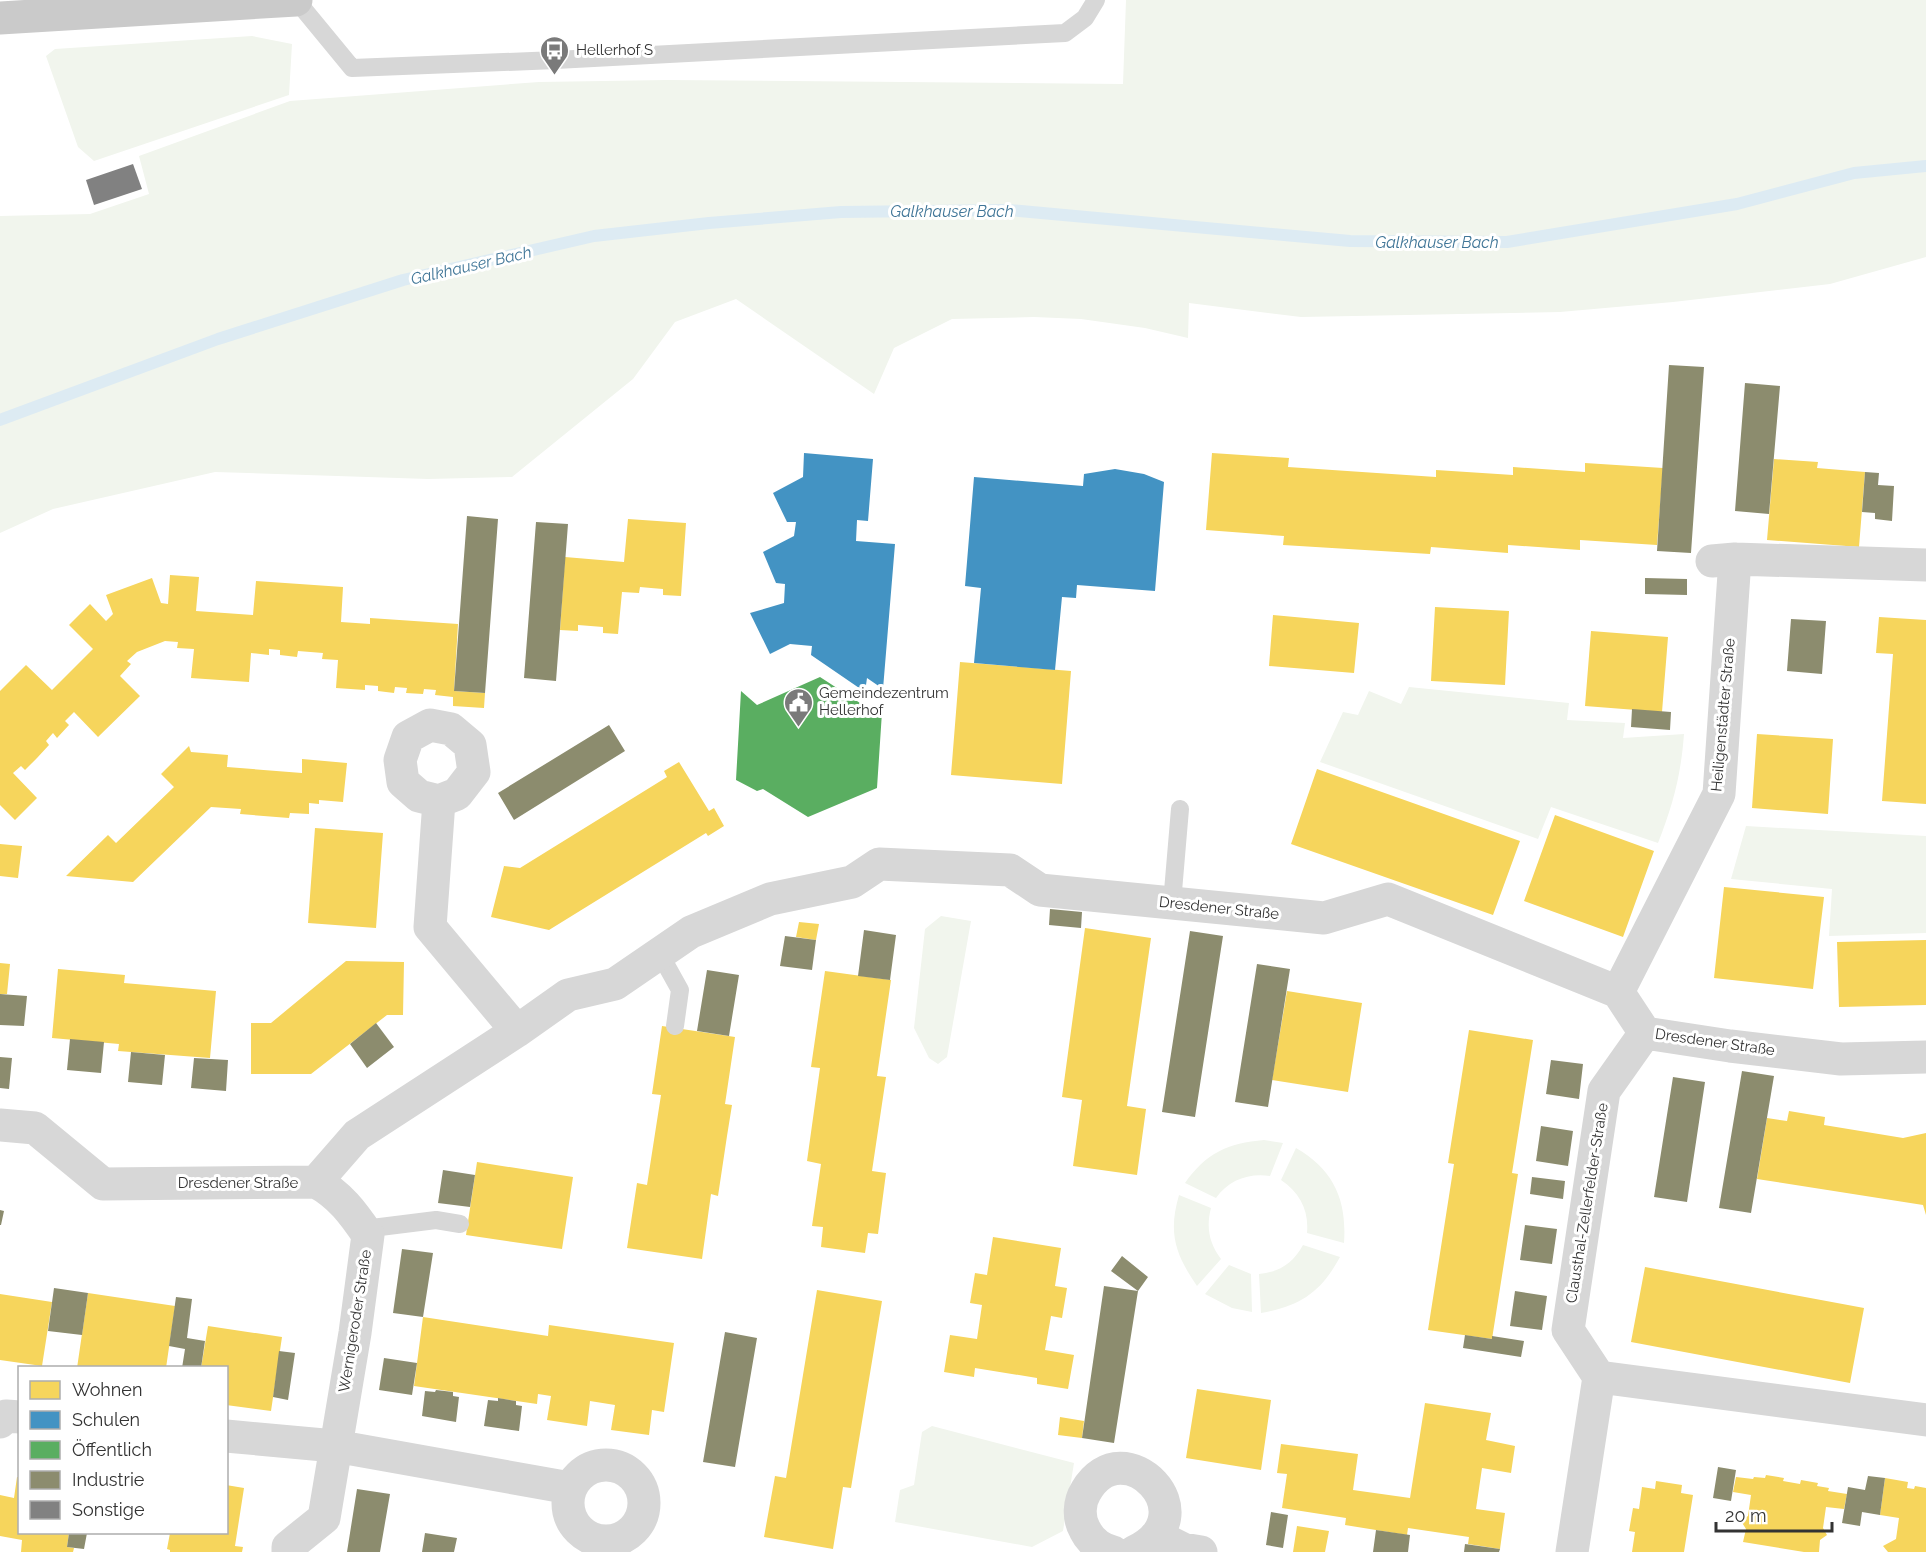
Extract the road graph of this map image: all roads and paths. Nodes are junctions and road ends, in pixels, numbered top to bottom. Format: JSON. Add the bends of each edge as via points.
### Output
{"nodes":[{"id":1,"x":296,"y":0,"type":"edge"},
{"id":2,"x":1096,"y":0,"type":"edge"},
{"id":3,"x":0,"y":18,"type":"edge"},
{"id":4,"x":1926,"y":565,"type":"edge"},
{"id":5,"x":439,"y":801,"type":"dead end"},
{"id":6,"x":1180,"y":809,"type":"dead end"},
{"id":7,"x":1172,"y":903,"type":"junction"},
{"id":8,"x":660,"y":954,"type":"junction"},
{"id":9,"x":1618,"y":992,"type":"junction"},
{"id":10,"x":675,"y":1026,"type":"dead end"},
{"id":11,"x":517,"y":1031,"type":"junction"},
{"id":12,"x":1645,"y":1033,"type":"junction"},
{"id":13,"x":1926,"y":1057,"type":"edge"},
{"id":14,"x":0,"y":1125,"type":"edge"},
{"id":15,"x":316,"y":1182,"type":"junction"},
{"id":16,"x":460,"y":1224,"type":"dead end"},
{"id":17,"x":364,"y":1229,"type":"junction"},
{"id":18,"x":1599,"y":1377,"type":"junction"},
{"id":19,"x":18,"y":1417,"type":"edge"},
{"id":20,"x":1926,"y":1420,"type":"edge"},
{"id":21,"x":0,"y":1422,"type":"edge"},
{"id":22,"x":228,"y":1436,"type":"edge"},
{"id":23,"x":335,"y":1446,"type":"junction"},
{"id":24,"x":570,"y":1488,"type":"dead end"},
{"id":25,"x":1145,"y":1544,"type":"edge"},
{"id":26,"x":288,"y":1552,"type":"edge"},
{"id":27,"x":1113,"y":1552,"type":"edge"},
{"id":28,"x":1201,"y":1552,"type":"edge"},
{"id":29,"x":1572,"y":1552,"type":"edge"}],
"edges":[{"from":1,"to":2,"type":"lane","via":[[352,68],[1065,33],[1085,18]]},
{"from":1,"to":3,"type":"main road"},
{"from":4,"to":9,"type":"street","name":"Heiligenstädter Straße","via":[[1723,560],[1719,794]]},
{"from":5,"to":11,"type":"street","via":[[430,927]]},
{"from":6,"to":7,"type":"lane"},
{"from":7,"to":8,"type":"street","name":"Dresdener Straße","via":[[1040,890],[1010,870],[879,864],[852,882],[770,899],[690,932]]},
{"from":7,"to":9,"type":"street","name":"Dresdener Straße","via":[[1324,918],[1388,899]]},
{"from":8,"to":10,"type":"lane","via":[[681,990]]},
{"from":8,"to":11,"type":"street","name":"Dresdener Straße","via":[[615,984],[567,995]]},
{"from":9,"to":12,"type":"street","name":"Dresdener Straße"},
{"from":11,"to":15,"type":"street","name":"Dresdener Straße","via":[[357,1135]]},
{"from":12,"to":13,"type":"street","name":"Dresdener Straße","via":[[1841,1059]]},
{"from":12,"to":18,"type":"street","name":"Clausthal-Zellerfelder-Straße","via":[[1604,1091],[1568,1330]]},
{"from":14,"to":15,"type":"street","name":"Dresdener Straße","via":[[35,1128],[103,1184]]},
{"from":15,"to":17,"type":"street","name":"Wernigeroder Straße","via":[[350,1208]]},
{"from":16,"to":17,"type":"lane","via":[[436,1220]]},
{"from":17,"to":23,"type":"street","name":"Wernigeroder Straße","via":[[368,1235],[357,1322]]},
{"from":18,"to":20,"type":"street"},
{"from":18,"to":29,"type":"street"},
{"from":19,"to":21,"type":"street","via":[[6,1416]]},
{"from":22,"to":23,"type":"street"},
{"from":23,"to":24,"type":"street"},
{"from":23,"to":26,"type":"street","name":"Wernigeroder Straße","via":[[324,1518],[288,1547]]},
{"from":25,"to":27,"type":"street","via":[[1163,1524],[1163,1496],[1145,1475],[1132,1470],[1111,1470],[1092,1482],[1080,1505],[1088,1536],[1104,1550]]},
{"from":25,"to":28,"type":"street"}]}
